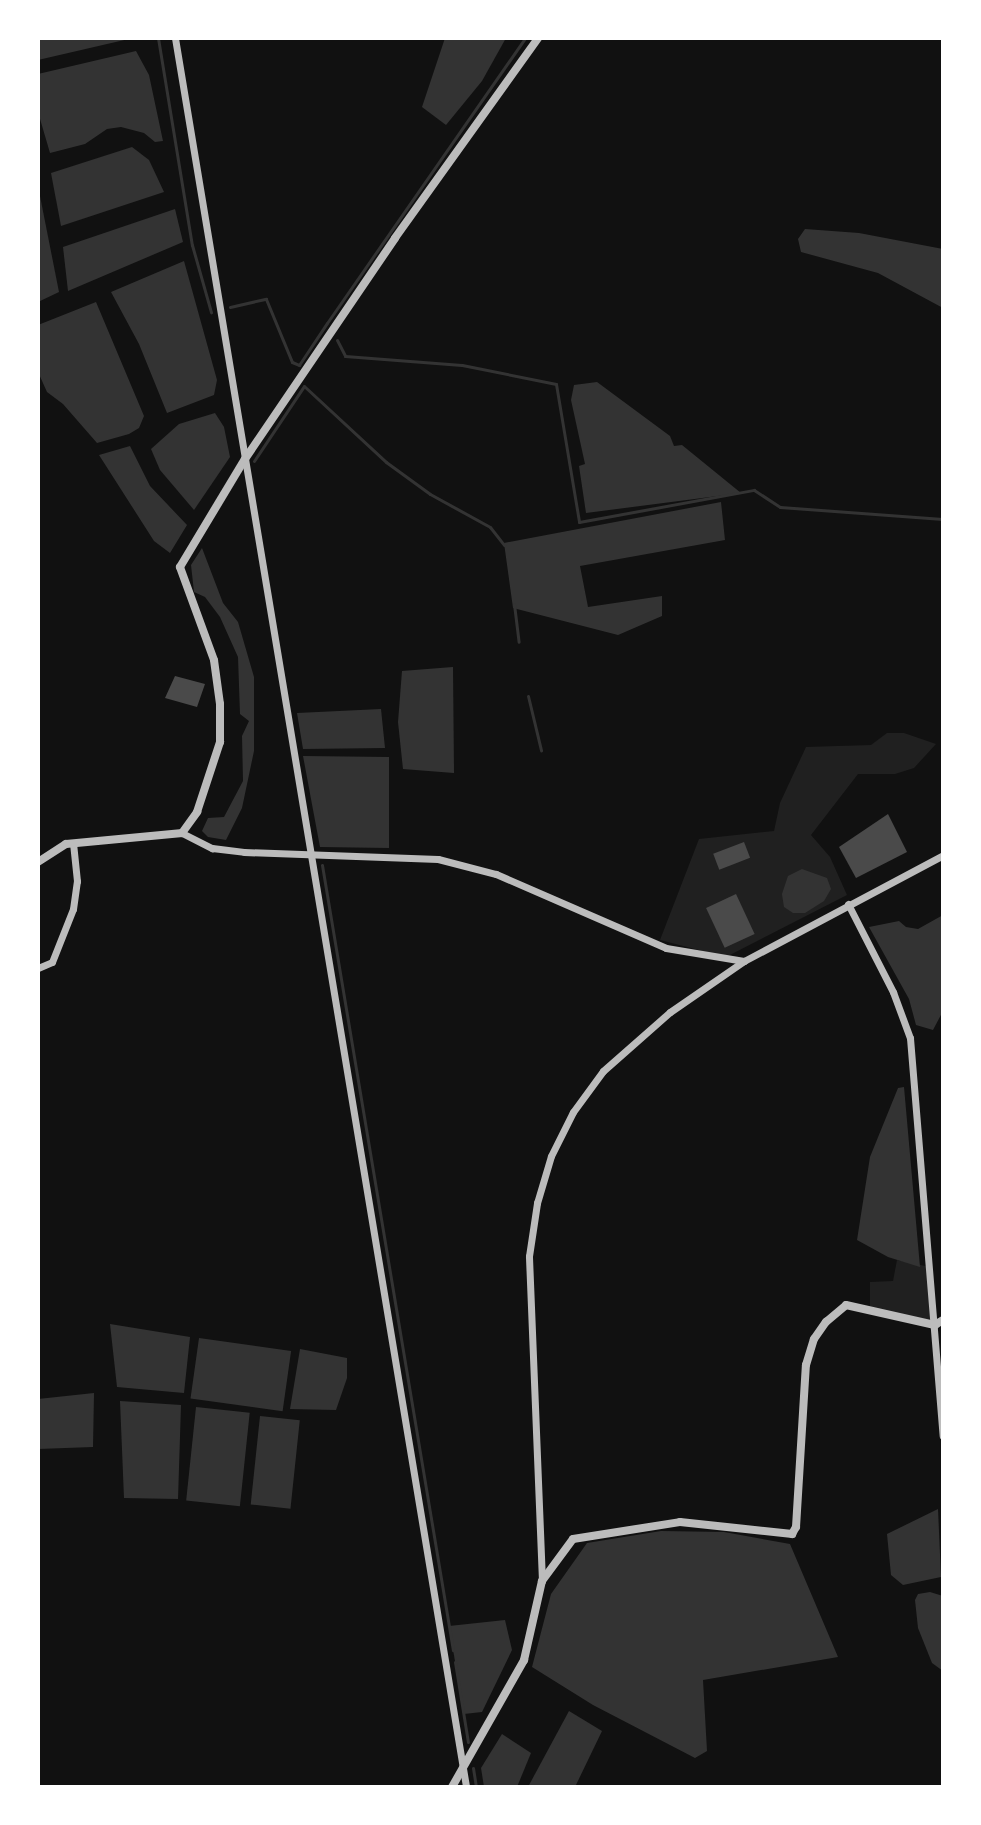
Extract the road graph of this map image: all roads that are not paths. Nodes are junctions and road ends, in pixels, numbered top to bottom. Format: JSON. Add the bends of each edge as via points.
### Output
{"nodes":[{"id":1,"x":175,"y":38,"type":"edge"},
{"id":2,"x":538,"y":38,"type":"edge"},
{"id":3,"x":245,"y":459,"type":"junction"},
{"id":4,"x":182,"y":833,"type":"junction"},
{"id":5,"x":73,"y":844,"type":"junction"},
{"id":6,"x":943,"y":855,"type":"edge"},
{"id":7,"x":311,"y":857,"type":"junction"},
{"id":8,"x":38,"y":862,"type":"edge"},
{"id":9,"x":848,"y":904,"type":"junction"},
{"id":10,"x":744,"y":961,"type":"junction"},
{"id":11,"x":38,"y":968,"type":"edge"},
{"id":12,"x":939,"y":1322,"type":"edge"},
{"id":13,"x":943,"y":1436,"type":"edge"},
{"id":14,"x":542,"y":1581,"type":"junction"},
{"id":15,"x":462,"y":1769,"type":"junction"},
{"id":16,"x":452,"y":1787,"type":"edge"},
{"id":17,"x":466,"y":1787,"type":"edge"}],
"edges":[{"from":1,"to":3,"type":"street"},
{"from":2,"to":3,"type":"street"},
{"from":3,"to":4,"type":"street","via":[[180,567],[214,660],[220,729],[211,776]]},
{"from":3,"to":7,"type":"street"},
{"from":4,"to":5,"type":"street"},
{"from":4,"to":7,"type":"street","via":[[212,848]]},
{"from":5,"to":8,"type":"street"},
{"from":5,"to":11,"type":"street","via":[[73,909],[52,962]]},
{"from":6,"to":9,"type":"street"},
{"from":7,"to":10,"type":"street","via":[[438,859],[496,874],[666,948]]},
{"from":7,"to":15,"type":"street"},
{"from":9,"to":10,"type":"street"},
{"from":9,"to":12,"type":"street","via":[[910,1038]]},
{"from":10,"to":14,"type":"street","via":[[670,1012],[603,1071],[573,1112],[551,1156],[529,1256]]},
{"from":12,"to":13,"type":"street"},
{"from":12,"to":14,"type":"street","via":[[846,1305],[820,1330],[806,1365],[792,1534],[680,1522],[573,1539]]},
{"from":14,"to":15,"type":"street","via":[[524,1660]]},
{"from":15,"to":16,"type":"street"},
{"from":15,"to":17,"type":"street"}]}
